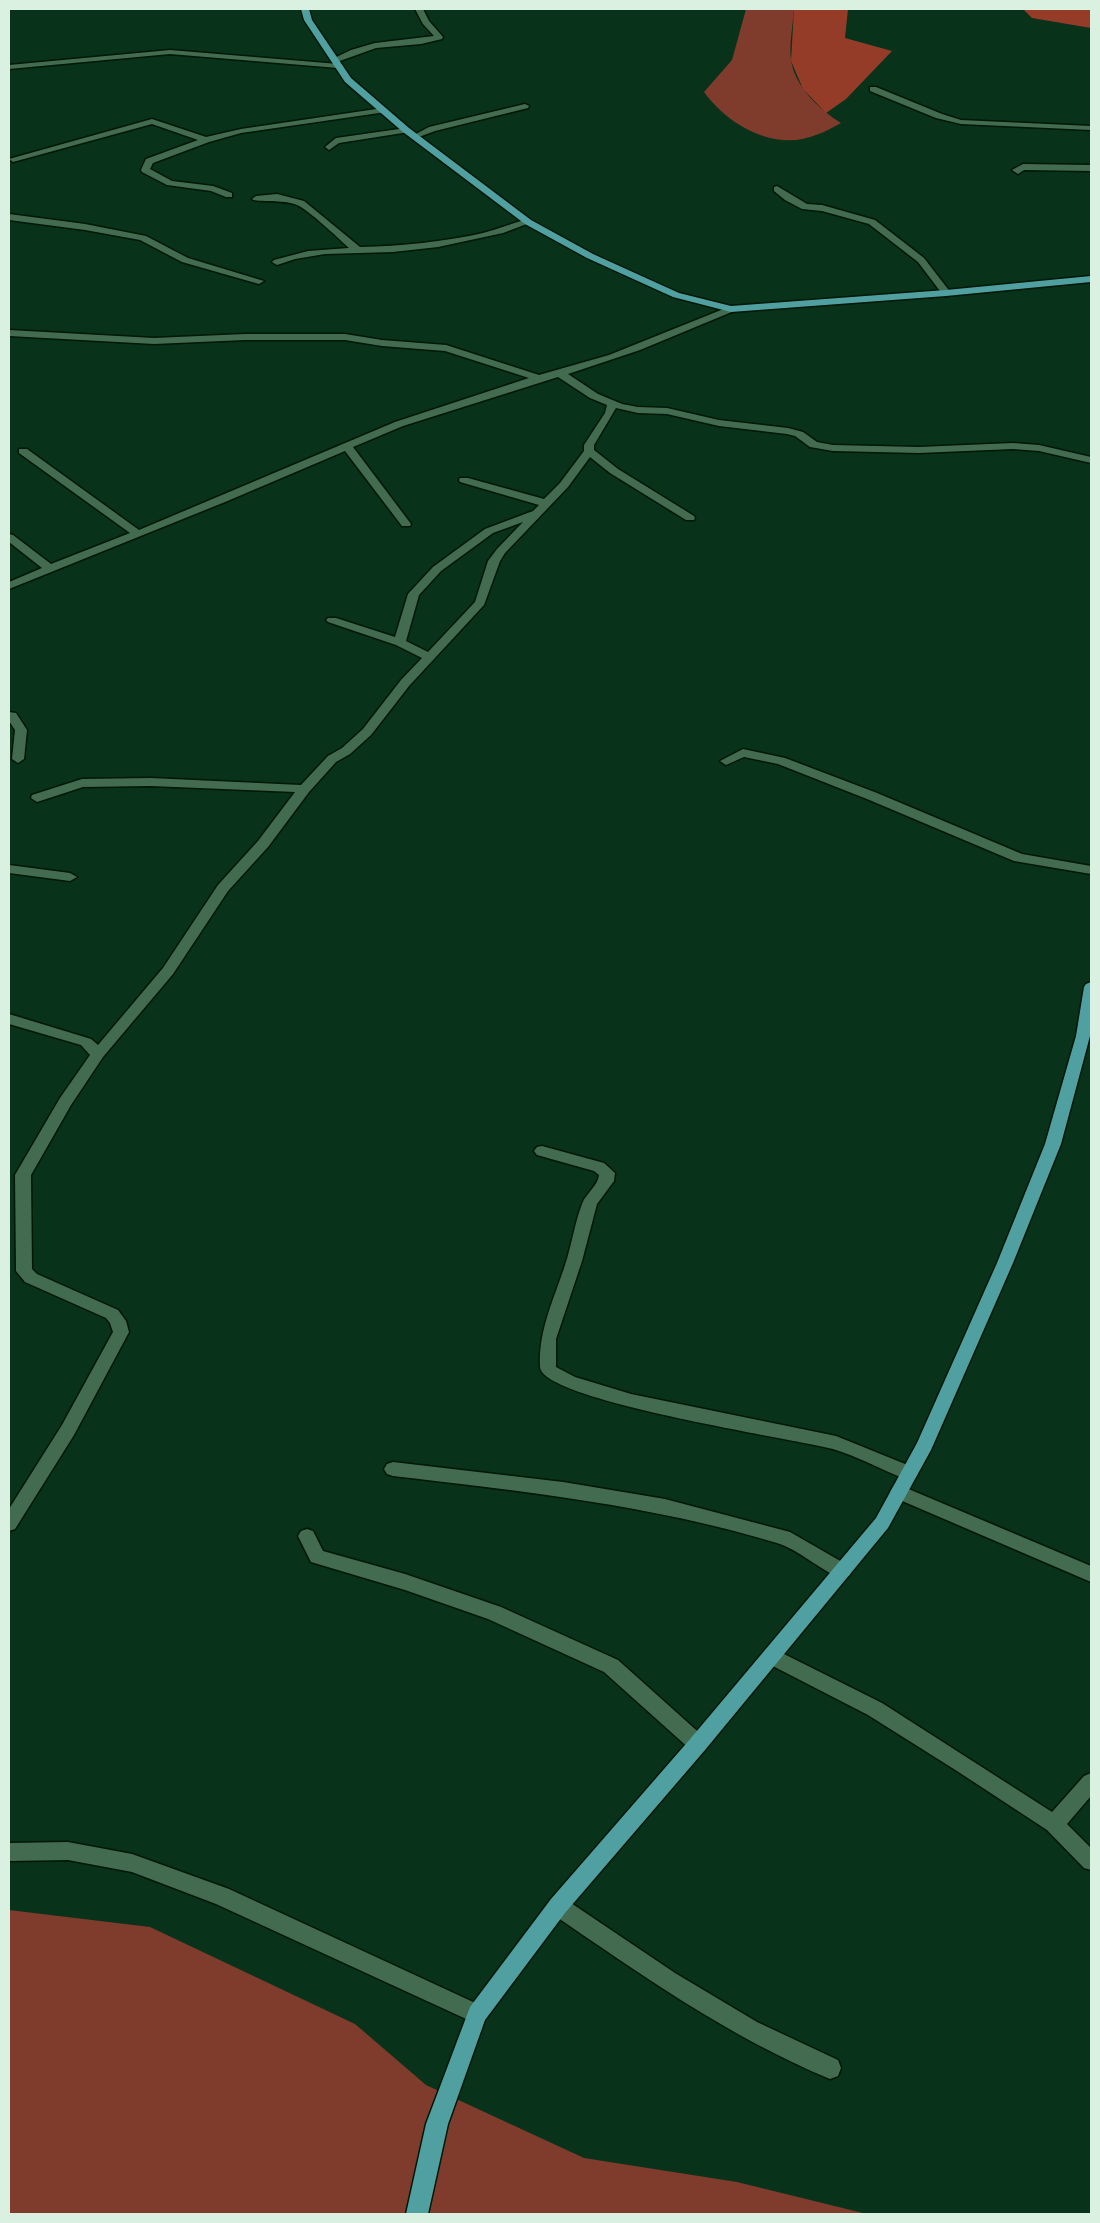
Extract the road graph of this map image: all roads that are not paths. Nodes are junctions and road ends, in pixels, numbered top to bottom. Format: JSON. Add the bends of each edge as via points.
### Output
{"nodes":[{"id":1,"x":305,"y":9,"type":"edge"},
{"id":2,"x":420,"y":9,"type":"edge"},
{"id":3,"x":336,"y":63,"type":"junction"},
{"id":4,"x":9,"y":67,"type":"edge"},
{"id":5,"x":873,"y":89,"type":"dead end"},
{"id":6,"x":525,"y":106,"type":"dead end"},
{"id":7,"x":384,"y":110,"type":"junction"},
{"id":8,"x":1091,"y":128,"type":"edge"},
{"id":9,"x":406,"y":130,"type":"junction"},
{"id":10,"x":416,"y":136,"type":"junction"},
{"id":11,"x":206,"y":140,"type":"junction"},
{"id":12,"x":329,"y":147,"type":"dead end"},
{"id":13,"x":13,"y":159,"type":"dead end"},
{"id":14,"x":1091,"y":168,"type":"edge"},
{"id":15,"x":1018,"y":172,"type":"dead end"},
{"id":16,"x":777,"y":190,"type":"dead end"},
{"id":17,"x":229,"y":195,"type":"dead end"},
{"id":18,"x":256,"y":199,"type":"dead end"},
{"id":19,"x":9,"y":217,"type":"edge"},
{"id":20,"x":528,"y":222,"type":"junction"},
{"id":21,"x":358,"y":250,"type":"junction"},
{"id":22,"x":276,"y":262,"type":"dead end"},
{"id":23,"x":1091,"y":279,"type":"edge"},
{"id":24,"x":258,"y":281,"type":"dead end"},
{"id":25,"x":946,"y":293,"type":"junction"},
{"id":26,"x":731,"y":309,"type":"junction"},
{"id":27,"x":9,"y":333,"type":"edge"},
{"id":28,"x":560,"y":374,"type":"junction"},
{"id":29,"x":539,"y":378,"type":"junction"},
{"id":30,"x":612,"y":404,"type":"junction"},
{"id":31,"x":346,"y":445,"type":"junction"},
{"id":32,"x":23,"y":451,"type":"dead end"},
{"id":33,"x":589,"y":451,"type":"junction"},
{"id":34,"x":1091,"y":460,"type":"edge"},
{"id":35,"x":464,"y":480,"type":"dead end"},
{"id":36,"x":546,"y":503,"type":"junction"},
{"id":37,"x":535,"y":514,"type":"junction"},
{"id":38,"x":690,"y":518,"type":"dead end"},
{"id":39,"x":406,"y":524,"type":"dead end"},
{"id":40,"x":138,"y":534,"type":"junction"},
{"id":41,"x":9,"y":537,"type":"edge"},
{"id":42,"x":49,"y":568,"type":"junction"},
{"id":43,"x":9,"y":586,"type":"edge"},
{"id":44,"x":332,"y":620,"type":"dead end"},
{"id":45,"x":400,"y":642,"type":"junction"},
{"id":46,"x":428,"y":657,"type":"junction"},
{"id":47,"x":9,"y":716,"type":"edge"},
{"id":48,"x":18,"y":759,"type":"dead end"},
{"id":49,"x":726,"y":761,"type":"dead end"},
{"id":50,"x":304,"y":789,"type":"junction"},
{"id":51,"x":37,"y":798,"type":"dead end"},
{"id":52,"x":9,"y":868,"type":"edge"},
{"id":53,"x":1091,"y":870,"type":"edge"},
{"id":54,"x":70,"y":877,"type":"dead end"},
{"id":55,"x":1091,"y":987,"type":"edge"},
{"id":56,"x":9,"y":1019,"type":"edge"},
{"id":57,"x":1087,"y":1037,"type":"edge"},
{"id":58,"x":98,"y":1054,"type":"junction"},
{"id":59,"x":542,"y":1151,"type":"dead end"},
{"id":60,"x":16,"y":1178,"type":"edge"},
{"id":61,"x":393,"y":1469,"type":"dead end"},
{"id":62,"x":910,"y":1473,"type":"junction"},
{"id":63,"x":899,"y":1492,"type":"junction"},
{"id":64,"x":9,"y":1524,"type":"edge"},
{"id":65,"x":307,"y":1536,"type":"dead end"},
{"id":66,"x":843,"y":1571,"type":"junction"},
{"id":67,"x":1091,"y":1574,"type":"edge"},
{"id":68,"x":772,"y":1656,"type":"junction"},
{"id":69,"x":698,"y":1744,"type":"junction"},
{"id":70,"x":1091,"y":1782,"type":"edge"},
{"id":71,"x":1054,"y":1824,"type":"junction"},
{"id":72,"x":9,"y":1852,"type":"edge"},
{"id":73,"x":1091,"y":1861,"type":"edge"},
{"id":74,"x":558,"y":1906,"type":"junction"},
{"id":75,"x":477,"y":2014,"type":"junction"},
{"id":76,"x":830,"y":2068,"type":"dead end"},
{"id":77,"x":417,"y":2214,"type":"edge"}],
"edges":[{"from":1,"to":3,"type":"main road","via":[[308,20]]},
{"from":2,"to":3,"type":"street","via":[[426,22],[440,37],[424,42],[389,42],[360,50]]},
{"from":3,"to":4,"type":"street","via":[[261,61],[170,52]]},
{"from":3,"to":7,"type":"main road","via":[[348,80]]},
{"from":5,"to":8,"type":"street","via":[[961,122]]},
{"from":6,"to":10,"type":"street","via":[[432,129]]},
{"from":7,"to":9,"type":"main road"},
{"from":7,"to":11,"type":"street","via":[[256,129]]},
{"from":9,"to":10,"type":"main road"},
{"from":9,"to":12,"type":"street","via":[[336,141]]},
{"from":10,"to":20,"type":"main road"},
{"from":11,"to":13,"type":"street","via":[[152,121]]},
{"from":11,"to":17,"type":"street","via":[[149,161],[145,170],[170,183],[213,189]]},
{"from":14,"to":15,"type":"street","via":[[1023,167],[1016,170]]},
{"from":16,"to":25,"type":"street","via":[[805,207],[822,208],[872,222],[921,260]]},
{"from":18,"to":21,"type":"street","via":[[277,197],[301,203]]},
{"from":19,"to":24,"type":"street","via":[[142,238],[185,260]]},
{"from":20,"to":21,"type":"street","via":[[505,230],[409,248]]},
{"from":20,"to":26,"type":"main road","via":[[629,275],[676,295]]},
{"from":21,"to":22,"type":"street","via":[[291,256]]},
{"from":23,"to":25,"type":"main road"},
{"from":25,"to":26,"type":"main road"},
{"from":26,"to":28,"type":"street","via":[[652,342]]},
{"from":27,"to":29,"type":"street","via":[[154,341],[344,336],[382,343],[446,348]]},
{"from":28,"to":29,"type":"street"},
{"from":28,"to":30,"type":"street"},
{"from":29,"to":31,"type":"street","via":[[407,421]]},
{"from":30,"to":33,"type":"street","via":[[610,413],[589,445]]},
{"from":30,"to":34,"type":"street","via":[[638,410],[667,410],[718,423],[788,431],[799,434],[814,445],[833,448],[919,450],[1014,446],[1039,448]]},
{"from":31,"to":39,"type":"street"},
{"from":31,"to":40,"type":"street"},
{"from":32,"to":40,"type":"street"},
{"from":33,"to":36,"type":"street"},
{"from":33,"to":38,"type":"street","via":[[614,471]]},
{"from":35,"to":36,"type":"street"},
{"from":36,"to":37,"type":"street"},
{"from":37,"to":45,"type":"street","via":[[489,531],[437,569],[414,594]]},
{"from":37,"to":46,"type":"street","via":[[494,562],[480,603]]},
{"from":40,"to":42,"type":"street"},
{"from":41,"to":42,"type":"street"},
{"from":42,"to":43,"type":"street"},
{"from":44,"to":45,"type":"street"},
{"from":45,"to":46,"type":"street"},
{"from":46,"to":50,"type":"street","via":[[367,732],[332,759]]},
{"from":47,"to":48,"type":"street","via":[[21,730]]},
{"from":49,"to":53,"type":"street","via":[[743,754],[781,761],[1019,858]]},
{"from":50,"to":51,"type":"street","via":[[151,782],[82,783]]},
{"from":50,"to":58,"type":"street","via":[[210,907],[168,971]]},
{"from":52,"to":54,"type":"street"},
{"from":55,"to":57,"type":"main road"},
{"from":56,"to":58,"type":"street","via":[[86,1042]]},
{"from":57,"to":62,"type":"main road","via":[[1074,1064],[1053,1144],[1006,1263]]},
{"from":58,"to":60,"type":"street"},
{"from":59,"to":62,"type":"street","via":[[599,1167],[607,1173],[606,1181],[590,1203],[548,1339],[548,1370],[569,1382],[631,1401],[836,1443]]},
{"from":60,"to":64,"type":"street","via":[[24,1271],[31,1278],[112,1314],[122,1332],[68,1430]]},
{"from":61,"to":66,"type":"street","via":[[563,1489],[665,1506],[784,1537]]},
{"from":62,"to":63,"type":"main road"},
{"from":63,"to":66,"type":"main road","via":[[882,1523]]},
{"from":63,"to":67,"type":"street"},
{"from":65,"to":69,"type":"street","via":[[316,1557],[405,1582],[494,1613],[611,1666]]},
{"from":66,"to":68,"type":"main road"},
{"from":68,"to":69,"type":"main road"},
{"from":68,"to":71,"type":"street","via":[[875,1709]]},
{"from":69,"to":74,"type":"main road"},
{"from":70,"to":71,"type":"street"},
{"from":71,"to":73,"type":"street"},
{"from":72,"to":75,"type":"street","via":[[68,1851],[132,1863],[222,1896]]},
{"from":74,"to":75,"type":"main road"},
{"from":74,"to":76,"type":"street","via":[[748,2029]]},
{"from":75,"to":77,"type":"main road","via":[[437,2124]]}]}
